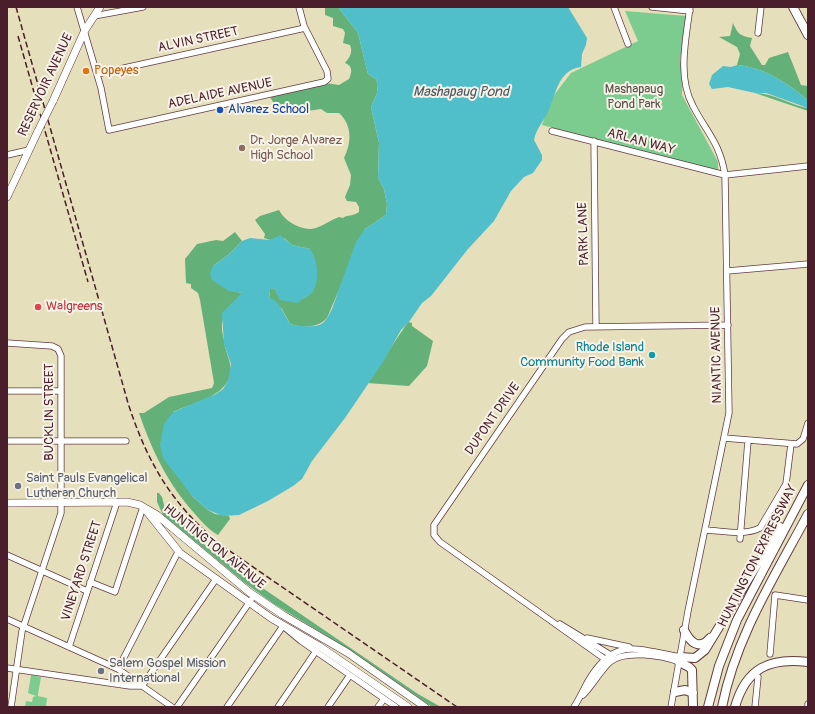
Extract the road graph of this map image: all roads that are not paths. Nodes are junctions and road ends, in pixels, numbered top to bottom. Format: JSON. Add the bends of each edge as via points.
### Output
{"nodes":[{"id":1,"x":77,"y":7,"type":"edge"},
{"id":2,"x":100,"y":7,"type":"edge"},
{"id":3,"x":142,"y":7,"type":"edge"},
{"id":4,"x":298,"y":7,"type":"edge"},
{"id":5,"x":614,"y":7,"type":"edge"},
{"id":6,"x":652,"y":7,"type":"edge"},
{"id":7,"x":761,"y":7,"type":"edge"},
{"id":8,"x":794,"y":7,"type":"edge"},
{"id":9,"x":690,"y":9,"type":"edge"},
{"id":10,"x":94,"y":16,"type":"junction"},
{"id":11,"x":304,"y":28,"type":"junction"},
{"id":12,"x":85,"y":30,"type":"junction"},
{"id":13,"x":758,"y":33,"type":"dead end"},
{"id":14,"x":808,"y":35,"type":"edge"},
{"id":15,"x":628,"y":44,"type":"dead end"},
{"id":16,"x":97,"y":74,"type":"junction"},
{"id":17,"x":552,"y":131,"type":"dead end"},
{"id":18,"x":594,"y":141,"type":"junction"},
{"id":19,"x":29,"y":150,"type":"junction"},
{"id":20,"x":7,"y":155,"type":"edge"},
{"id":21,"x":808,"y":166,"type":"edge"},
{"id":22,"x":724,"y":175,"type":"junction"},
{"id":23,"x":7,"y":197,"type":"edge"},
{"id":24,"x":808,"y":264,"type":"edge"},
{"id":25,"x":727,"y":271,"type":"junction"},
{"id":26,"x":728,"y":325,"type":"junction"},
{"id":27,"x":596,"y":327,"type":"junction"},
{"id":28,"x":7,"y":343,"type":"edge"},
{"id":29,"x":7,"y":391,"type":"edge"},
{"id":30,"x":61,"y":391,"type":"junction"},
{"id":31,"x":808,"y":422,"type":"edge"},
{"id":32,"x":724,"y":438,"type":"junction"},
{"id":33,"x":7,"y":441,"type":"edge"},
{"id":34,"x":61,"y":441,"type":"junction"},
{"id":35,"x":126,"y":441,"type":"dead end"},
{"id":36,"x":748,"y":441,"type":"junction"},
{"id":37,"x":791,"y":444,"type":"junction"},
{"id":38,"x":807,"y":488,"type":"edge"},
{"id":39,"x":117,"y":502,"type":"junction"},
{"id":40,"x":7,"y":503,"type":"edge"},
{"id":41,"x":61,"y":503,"type":"junction"},
{"id":42,"x":143,"y":507,"type":"junction"},
{"id":43,"x":808,"y":514,"type":"edge"},
{"id":44,"x":706,"y":530,"type":"junction"},
{"id":45,"x":740,"y":536,"type":"junction"},
{"id":46,"x":178,"y":552,"type":"junction"},
{"id":47,"x":7,"y":555,"type":"edge"},
{"id":48,"x":42,"y":571,"type":"junction"},
{"id":49,"x":216,"y":579,"type":"junction"},
{"id":50,"x":90,"y":582,"type":"junction"},
{"id":51,"x":87,"y":591,"type":"junction"},
{"id":52,"x":254,"y":596,"type":"junction"},
{"id":53,"x":808,"y":600,"type":"edge"},
{"id":54,"x":249,"y":603,"type":"junction"},
{"id":55,"x":7,"y":619,"type":"edge"},
{"id":56,"x":550,"y":619,"type":"junction"},
{"id":57,"x":283,"y":626,"type":"junction"},
{"id":58,"x":719,"y":626,"type":"junction"},
{"id":59,"x":24,"y":627,"type":"junction"},
{"id":60,"x":684,"y":630,"type":"junction"},
{"id":61,"x":583,"y":637,"type":"junction"},
{"id":62,"x":69,"y":647,"type":"junction"},
{"id":63,"x":640,"y":649,"type":"junction"},
{"id":64,"x":316,"y":651,"type":"junction"},
{"id":65,"x":770,"y":654,"type":"dead end"},
{"id":66,"x":613,"y":656,"type":"junction"},
{"id":67,"x":680,"y":660,"type":"junction"},
{"id":68,"x":607,"y":661,"type":"junction"},
{"id":69,"x":808,"y":662,"type":"edge"},
{"id":70,"x":7,"y":668,"type":"edge"},
{"id":71,"x":16,"y":669,"type":"junction"},
{"id":72,"x":118,"y":669,"type":"junction"},
{"id":73,"x":350,"y":675,"type":"junction"},
{"id":74,"x":758,"y":677,"type":"dead end"},
{"id":75,"x":142,"y":686,"type":"junction"},
{"id":76,"x":675,"y":692,"type":"junction"},
{"id":77,"x":693,"y":693,"type":"junction"},
{"id":78,"x":384,"y":699,"type":"junction"},
{"id":79,"x":11,"y":707,"type":"edge"},
{"id":80,"x":172,"y":707,"type":"edge"},
{"id":81,"x":177,"y":707,"type":"edge"},
{"id":82,"x":228,"y":707,"type":"edge"},
{"id":83,"x":278,"y":707,"type":"edge"},
{"id":84,"x":328,"y":707,"type":"edge"},
{"id":85,"x":378,"y":707,"type":"edge"},
{"id":86,"x":396,"y":707,"type":"edge"},
{"id":87,"x":408,"y":707,"type":"edge"},
{"id":88,"x":425,"y":707,"type":"edge"},
{"id":89,"x":574,"y":707,"type":"edge"},
{"id":90,"x":671,"y":707,"type":"edge"},
{"id":91,"x":693,"y":707,"type":"edge"},
{"id":92,"x":708,"y":707,"type":"edge"},
{"id":93,"x":722,"y":707,"type":"edge"},
{"id":94,"x":735,"y":707,"type":"edge"},
{"id":95,"x":755,"y":707,"type":"edge"}],
"edges":[{"from":1,"to":12,"type":"street"},
{"from":2,"to":10,"type":"main road","name":"RESERVOIR AVENUE"},
{"from":3,"to":10,"type":"street"},
{"from":4,"to":11,"type":"street"},
{"from":5,"to":15,"type":"street"},
{"from":6,"to":9,"type":"street"},
{"from":7,"to":13,"type":"street"},
{"from":8,"to":14,"type":"highway"},
{"from":9,"to":22,"type":"street","name":"NIANTIC AVENUE","via":[[684,54],[688,93],[718,148]]},
{"from":10,"to":12,"type":"main road","name":"RESERVOIR AVENUE"},
{"from":11,"to":16,"type":"street","name":"ALVIN STREET"},
{"from":11,"to":16,"type":"street","name":"ADELAIDE AVENUE","via":[[328,74],[328,79],[318,85],[109,130]]},
{"from":12,"to":16,"type":"street"},
{"from":12,"to":19,"type":"main road","name":"RESERVOIR AVENUE","bridge":true},
{"from":17,"to":18,"type":"street","name":"ARLAN WAY"},
{"from":18,"to":22,"type":"street","name":"ARLAN WAY"},
{"from":18,"to":27,"type":"street","name":"PARK LANE"},
{"from":19,"to":20,"type":"street"},
{"from":19,"to":23,"type":"main road","name":"RESERVOIR AVENUE"},
{"from":21,"to":22,"type":"street"},
{"from":22,"to":25,"type":"street","name":"NIANTIC AVENUE"},
{"from":24,"to":25,"type":"street"},
{"from":25,"to":26,"type":"street","name":"NIANTIC AVENUE"},
{"from":26,"to":27,"type":"street","name":"DUPONT DRIVE"},
{"from":26,"to":32,"type":"street","name":"NIANTIC AVENUE","via":[[729,413]]},
{"from":27,"to":56,"type":"street","name":"DUPONT DRIVE","via":[[576,329],[562,339],[433,528],[434,535],[440,542]]},
{"from":28,"to":30,"type":"street","name":"BUCKLIN STREET","via":[[49,345],[59,350]]},
{"from":29,"to":30,"type":"street"},
{"from":30,"to":34,"type":"street","name":"BUCKLIN STREET"},
{"from":31,"to":37,"type":"street","via":[[803,439],[797,444]]},
{"from":32,"to":36,"type":"street"},
{"from":32,"to":44,"type":"street","name":"NIANTIC AVENUE"},
{"from":33,"to":34,"type":"street"},
{"from":34,"to":35,"type":"street"},
{"from":34,"to":41,"type":"street","name":"BUCKLIN STREET"},
{"from":36,"to":37,"type":"street"},
{"from":36,"to":45,"type":"street"},
{"from":37,"to":45,"type":"street","via":[[786,484],[763,524],[754,531]]},
{"from":38,"to":58,"type":"highway","via":[[767,546]]},
{"from":38,"to":92,"type":"highway","name":"HUNTINGTON EXPRESSWAY","via":[[736,620]]},
{"from":39,"to":41,"type":"main road"},
{"from":39,"to":42,"type":"main road"},
{"from":39,"to":50,"type":"street","name":"VINEYARD STREET"},
{"from":40,"to":41,"type":"main road"},
{"from":41,"to":48,"type":"street","name":"BUCKLIN STREET","via":[[61,515]]},
{"from":42,"to":46,"type":"main road","name":"HUNTINGTON AVENUE"},
{"from":42,"to":50,"type":"street","via":[[115,592]]},
{"from":42,"to":52,"type":"main road","name":"HUNTINGTON AVENUE","via":[[157,515]]},
{"from":43,"to":93,"type":"highway","name":"HUNTINGTON EXPRESSWAY","via":[[748,626],[731,672]]},
{"from":44,"to":45,"type":"street"},
{"from":44,"to":60,"type":"street","name":"NIANTIC AVENUE"},
{"from":46,"to":49,"type":"main road","name":"HUNTINGTON AVENUE"},
{"from":46,"to":72,"type":"street"},
{"from":47,"to":48,"type":"street"},
{"from":48,"to":51,"type":"street"},
{"from":48,"to":59,"type":"street","name":"BUCKLIN STREET"},
{"from":49,"to":54,"type":"main road","name":"HUNTINGTON AVENUE"},
{"from":49,"to":75,"type":"street"},
{"from":50,"to":51,"type":"street","name":"VINEYARD STREET"},
{"from":51,"to":62,"type":"street","name":"VINEYARD STREET"},
{"from":52,"to":54,"type":"street"},
{"from":52,"to":88,"type":"main road","name":"HUNTINGTON AVENUE","via":[[354,657]]},
{"from":53,"to":65,"type":"street","via":[[775,595]]},
{"from":54,"to":57,"type":"main road","name":"HUNTINGTON AVENUE"},
{"from":54,"to":81,"type":"street"},
{"from":55,"to":59,"type":"street"},
{"from":56,"to":61,"type":"street","name":"DUPONT DRIVE"},
{"from":56,"to":68,"type":"street","name":"DUPONT DRIVE"},
{"from":57,"to":64,"type":"street","name":"HUNTINGTON AVENUE"},
{"from":57,"to":82,"type":"street"},
{"from":57,"to":87,"type":"main road","name":"HUNTINGTON AVENUE","via":[[323,648]]},
{"from":58,"to":60,"type":"highway","via":[[706,642],[699,645],[691,642]]},
{"from":58,"to":67,"type":"highway","via":[[707,648],[700,655]]},
{"from":59,"to":62,"type":"street"},
{"from":59,"to":71,"type":"street","name":"BUCKLIN STREET"},
{"from":60,"to":67,"type":"street","name":"NIANTIC AVENUE"},
{"from":61,"to":63,"type":"street"},
{"from":61,"to":66,"type":"street","name":"DUPONT DRIVE"},
{"from":62,"to":72,"type":"street"},
{"from":63,"to":66,"type":"street","via":[[621,650]]},
{"from":63,"to":67,"type":"street"},
{"from":64,"to":73,"type":"street","name":"HUNTINGTON AVENUE"},
{"from":64,"to":83,"type":"street"},
{"from":66,"to":67,"type":"street","via":[[642,655]]},
{"from":66,"to":68,"type":"street"},
{"from":67,"to":76,"type":"street","name":"NIANTIC AVENUE"},
{"from":67,"to":77,"type":"highway","via":[[692,669]]},
{"from":68,"to":89,"type":"street","via":[[592,686]]},
{"from":69,"to":94,"type":"highway","via":[[785,660],[762,667],[745,683]]},
{"from":70,"to":71,"type":"street"},
{"from":71,"to":75,"type":"street"},
{"from":71,"to":79,"type":"street","name":"BUCKLIN STREET"},
{"from":72,"to":75,"type":"street"},
{"from":73,"to":78,"type":"street","name":"HUNTINGTON AVENUE"},
{"from":73,"to":84,"type":"street"},
{"from":74,"to":95,"type":"street"},
{"from":75,"to":80,"type":"street"},
{"from":76,"to":77,"type":"highway","via":[[687,690]]},
{"from":76,"to":90,"type":"street","name":"NIANTIC AVENUE"},
{"from":77,"to":91,"type":"highway"},
{"from":78,"to":85,"type":"street"},
{"from":78,"to":86,"type":"street","name":"HUNTINGTON AVENUE"}]}
